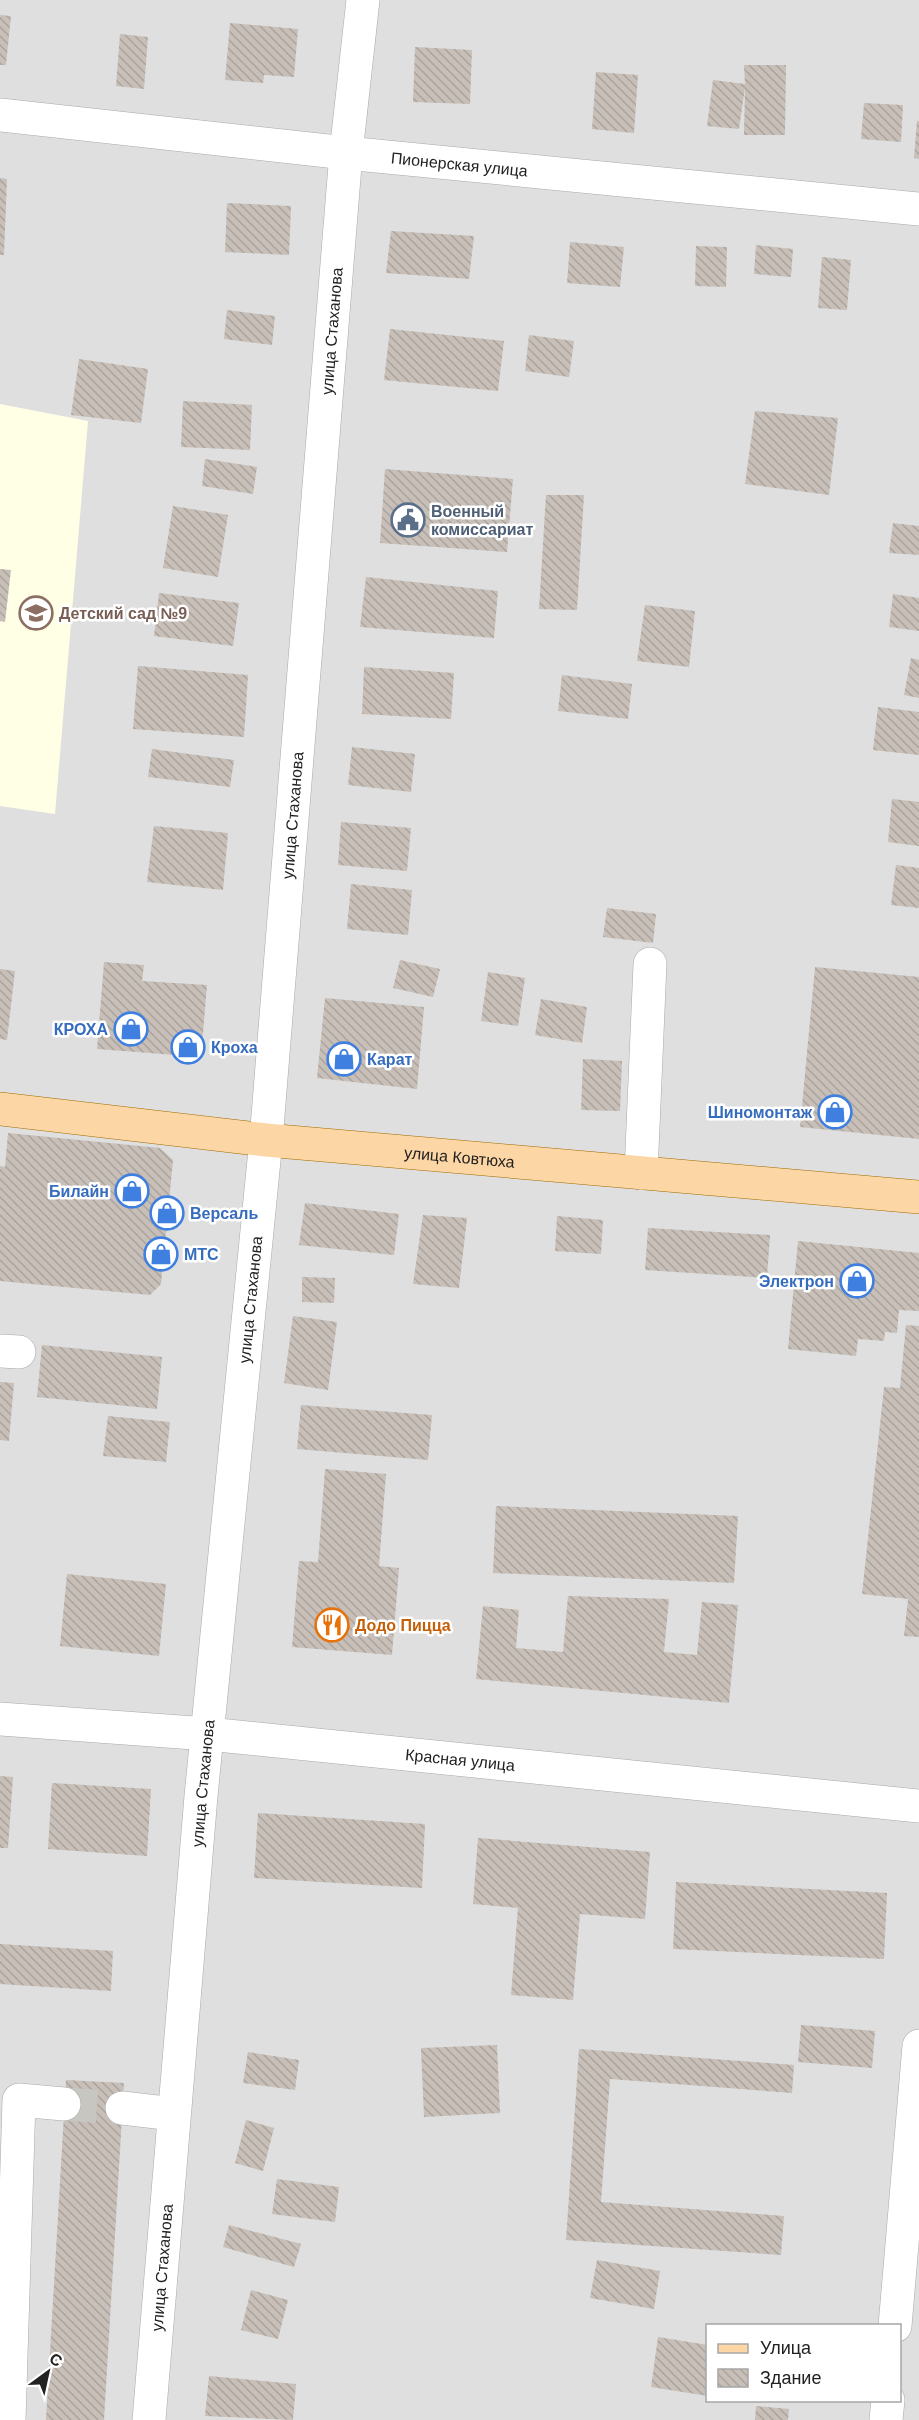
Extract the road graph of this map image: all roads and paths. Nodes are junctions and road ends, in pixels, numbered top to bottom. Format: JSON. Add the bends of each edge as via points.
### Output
{"nodes":[{"id":1,"x":363,"y":0,"type":"edge"},
{"id":2,"x":0,"y":115,"type":"edge"},
{"id":3,"x":346,"y":153,"type":"junction"},
{"id":4,"x":919,"y":209,"type":"edge"},
{"id":5,"x":650,"y":964,"type":"dead end"},
{"id":6,"x":0,"y":1109,"type":"edge"},
{"id":7,"x":266,"y":1140,"type":"junction"},
{"id":8,"x":641,"y":1173,"type":"junction"},
{"id":9,"x":919,"y":1197,"type":"edge"},
{"id":10,"x":0,"y":1719,"type":"edge"},
{"id":11,"x":208,"y":1734,"type":"junction"},
{"id":12,"x":919,"y":1806,"type":"edge"},
{"id":13,"x":919,"y":2046,"type":"edge"},
{"id":14,"x":64,"y":2104,"type":"tunnel mouth"},
{"id":15,"x":122,"y":2108,"type":"tunnel mouth"},
{"id":16,"x":174,"y":2114,"type":"junction"},
{"id":17,"x":895,"y":2324,"type":"edge"},
{"id":18,"x":888,"y":2402,"type":"edge"},
{"id":19,"x":9,"y":2420,"type":"edge"},
{"id":20,"x":149,"y":2420,"type":"edge"},
{"id":21,"x":886,"y":2420,"type":"edge"}],
"edges":[{"from":1,"to":3,"type":"street","name":"улица Стаханова"},
{"from":2,"to":3,"type":"street","name":"Пионерская улица"},
{"from":3,"to":4,"type":"street","name":"Пионерская улица"},
{"from":3,"to":7,"type":"street","name":"улица Стаханова"},
{"from":5,"to":8,"type":"street"},
{"from":6,"to":7,"type":"main road","name":"улица Ковтюха"},
{"from":7,"to":8,"type":"main road","name":"улица Ковтюха"},
{"from":7,"to":11,"type":"street","name":"улица Стаханова"},
{"from":8,"to":9,"type":"main road","name":"улица Ковтюха"},
{"from":10,"to":11,"type":"street","name":"Красная улица"},
{"from":11,"to":12,"type":"street","name":"Красная улица"},
{"from":11,"to":16,"type":"street","name":"улица Стаханова"},
{"from":13,"to":17,"type":"street"},
{"from":14,"to":19,"type":"street","via":[[19,2100]]},
{"from":15,"to":16,"type":"street"},
{"from":16,"to":20,"type":"street","name":"улица Стаханова"},
{"from":18,"to":21,"type":"street"}]}
